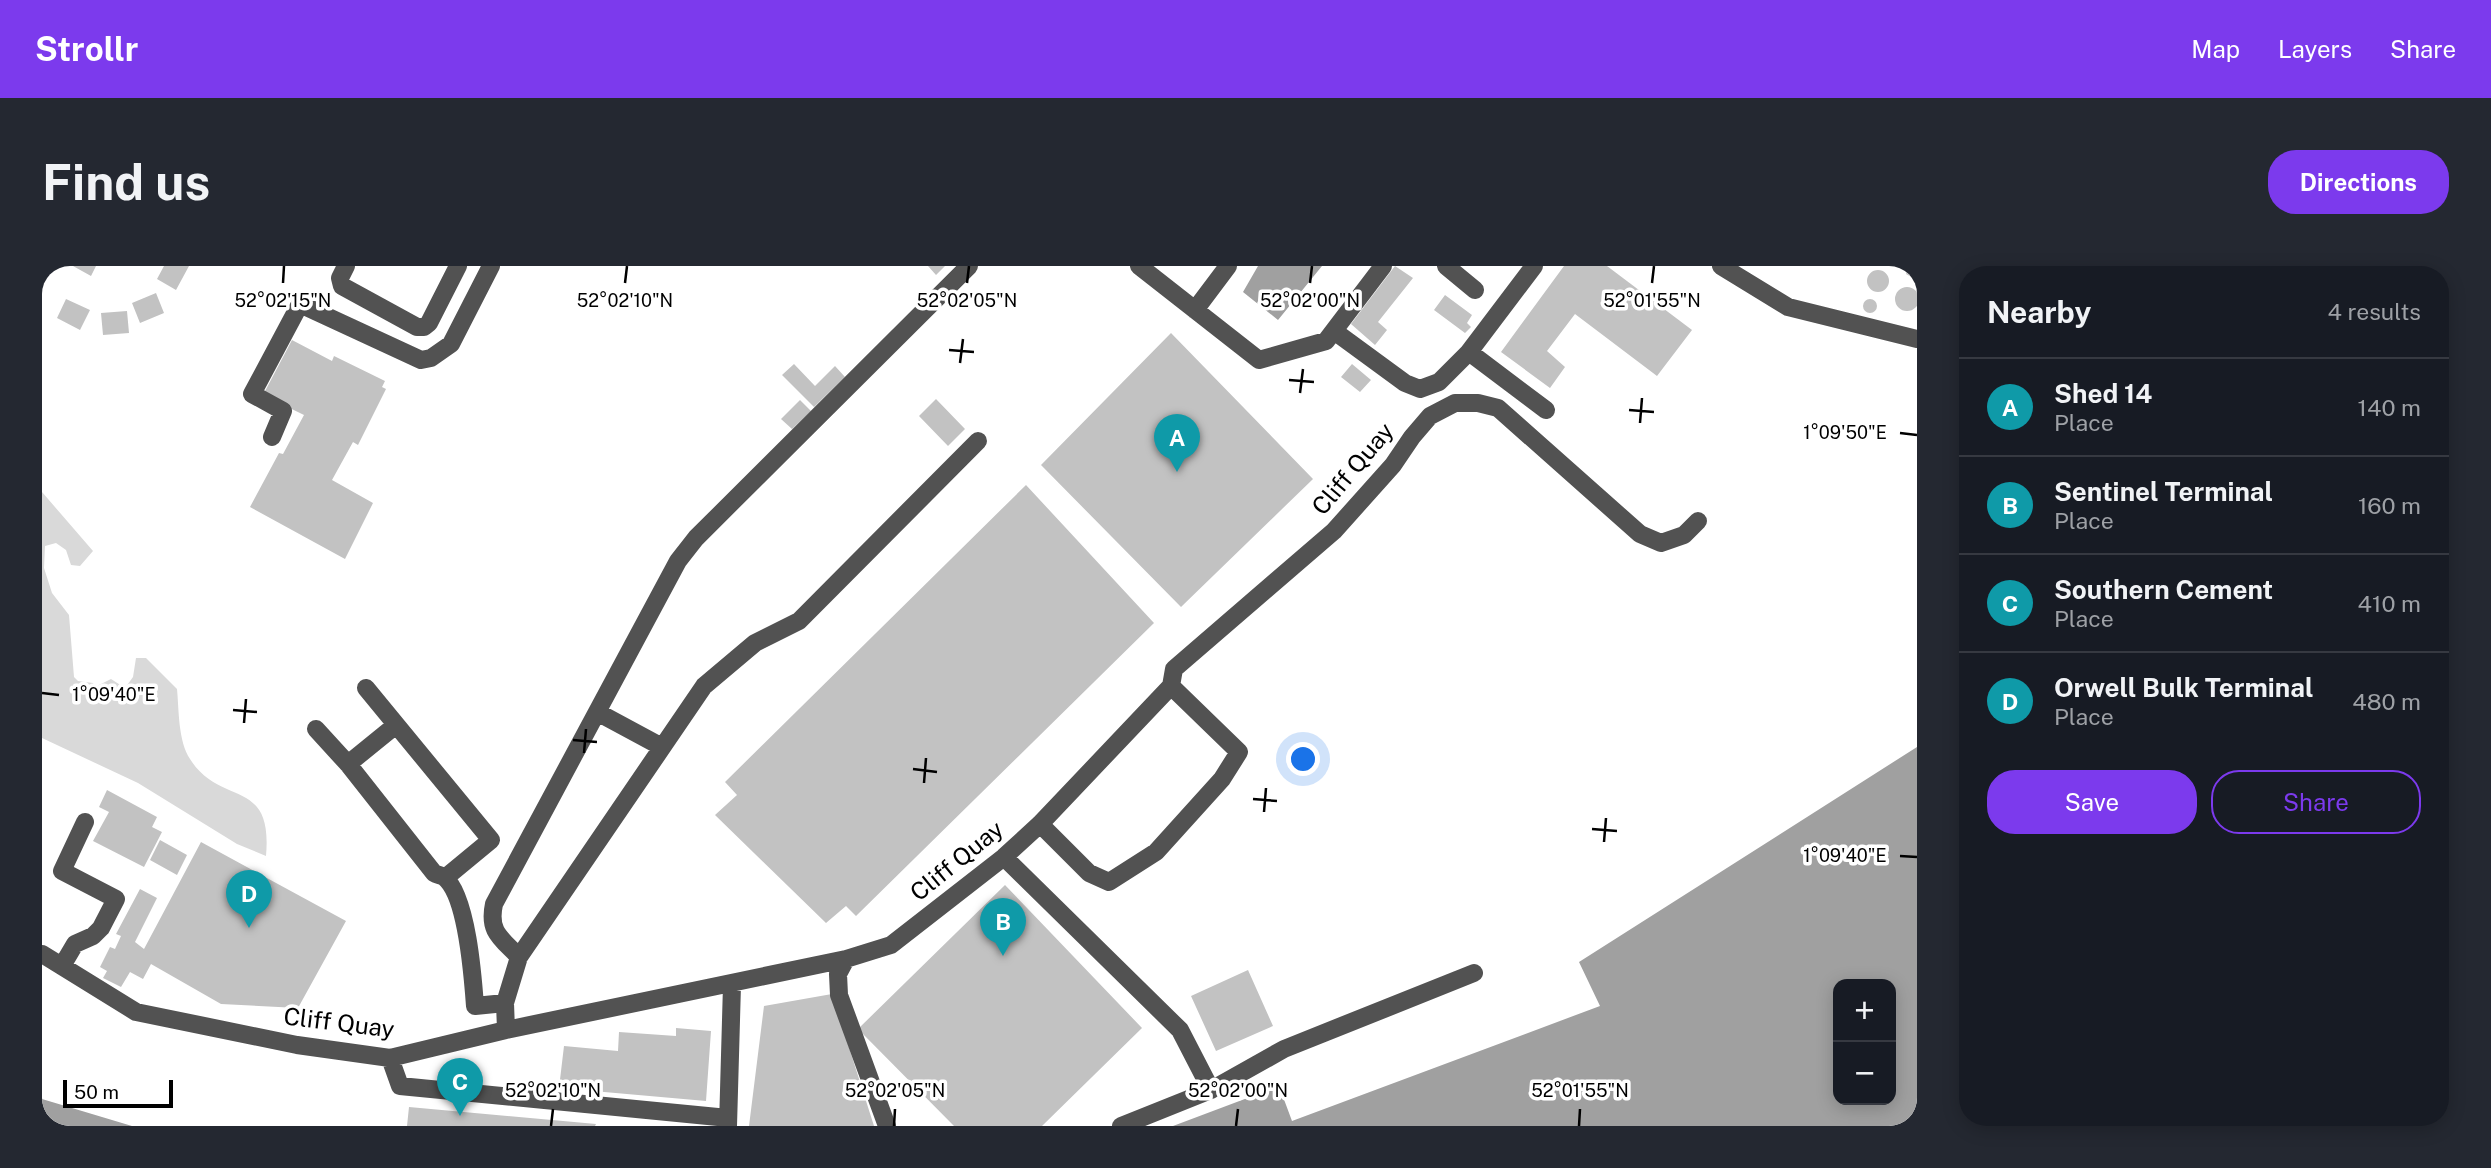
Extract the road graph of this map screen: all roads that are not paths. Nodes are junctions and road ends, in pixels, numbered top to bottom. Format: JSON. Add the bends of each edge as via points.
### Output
{"nodes":[{"id":1,"x":346,"y":266,"type":"edge"},
{"id":2,"x":458,"y":266,"type":"edge"},
{"id":3,"x":491,"y":266,"type":"edge"},
{"id":4,"x":969,"y":266,"type":"edge"},
{"id":5,"x":1139,"y":266,"type":"edge"},
{"id":6,"x":1228,"y":266,"type":"edge"},
{"id":7,"x":1383,"y":266,"type":"edge"},
{"id":8,"x":1446,"y":266,"type":"edge"},
{"id":9,"x":1534,"y":266,"type":"edge"},
{"id":10,"x":1721,"y":266,"type":"edge"},
{"id":11,"x":1475,"y":290,"type":"dead end"},
{"id":12,"x":383,"y":309,"type":"junction"},
{"id":13,"x":1195,"y":310,"type":"junction"},
{"id":14,"x":424,"y":327,"type":"junction"},
{"id":15,"x":1334,"y":331,"type":"junction"},
{"id":16,"x":369,"y":335,"type":"junction"},
{"id":17,"x":1917,"y":340,"type":"edge"},
{"id":18,"x":1469,"y":352,"type":"junction"},
{"id":19,"x":431,"y":358,"type":"junction"},
{"id":20,"x":1546,"y":410,"type":"dead end"},
{"id":21,"x":272,"y":437,"type":"dead end"},
{"id":22,"x":978,"y":441,"type":"dead end"},
{"id":23,"x":1698,"y":521,"type":"dead end"},
{"id":24,"x":1171,"y":686,"type":"junction"},
{"id":25,"x":366,"y":688,"type":"dead end"},
{"id":26,"x":597,"y":712,"type":"junction"},
{"id":27,"x":396,"y":724,"type":"junction"},
{"id":28,"x":316,"y":729,"type":"dead end"},
{"id":29,"x":662,"y":747,"type":"junction"},
{"id":30,"x":348,"y":764,"type":"junction"},
{"id":31,"x":85,"y":822,"type":"dead end"},
{"id":32,"x":1040,"y":824,"type":"junction"},
{"id":33,"x":1004,"y":857,"type":"junction"},
{"id":34,"x":445,"y":878,"type":"junction"},
{"id":35,"x":42,"y":954,"type":"edge"},
{"id":36,"x":519,"y":957,"type":"junction"},
{"id":37,"x":846,"y":959,"type":"junction"},
{"id":38,"x":62,"y":966,"type":"junction"},
{"id":39,"x":1474,"y":973,"type":"dead end"},
{"id":40,"x":732,"y":985,"type":"junction"},
{"id":41,"x":505,"y":1003,"type":"junction"},
{"id":42,"x":506,"y":1030,"type":"junction"},
{"id":43,"x":390,"y":1058,"type":"junction"},
{"id":44,"x":1211,"y":1090,"type":"junction"},
{"id":45,"x":728,"y":1122,"type":"edge"},
{"id":46,"x":887,"y":1126,"type":"edge"},
{"id":47,"x":1121,"y":1126,"type":"edge"}],
"edges":[{"from":1,"to":12,"type":"lane","via":[[340,278],[342,286]]},
{"from":2,"to":14,"type":"lane"},
{"from":3,"to":19,"type":"lane","via":[[451,344]]},
{"from":4,"to":26,"type":"lane","via":[[696,538],[678,561]]},
{"from":5,"to":13,"type":"lane"},
{"from":6,"to":13,"type":"lane"},
{"from":7,"to":15,"type":"lane"},
{"from":8,"to":11,"type":"lane"},
{"from":9,"to":18,"type":"lane"},
{"from":10,"to":17,"type":"lane","via":[[1788,307]]},
{"from":12,"to":14,"type":"lane"},
{"from":12,"to":16,"type":"lane"},
{"from":13,"to":15,"type":"lane","via":[[1259,360],[1326,341]]},
{"from":14,"to":19,"type":"lane"},
{"from":15,"to":18,"type":"lane","via":[[1420,389],[1439,382]]},
{"from":16,"to":19,"type":"lane","via":[[421,360]]},
{"from":16,"to":21,"type":"lane","via":[[300,304],[252,394],[284,411]]},
{"from":18,"to":20,"type":"lane"},
{"from":22,"to":29,"type":"lane","via":[[799,621],[755,643],[704,686]]},
{"from":23,"to":24,"type":"lane","name":"Cliff Quay","via":[[1684,536],[1661,543],[1640,534],[1498,408],[1455,403],[1430,416],[1334,531],[1174,669]]},
{"from":24,"to":32,"type":"lane","name":"Cliff Quay"},
{"from":24,"to":32,"type":"lane","via":[[1239,752],[1222,779],[1156,852],[1109,882],[1088,873]]},
{"from":25,"to":27,"type":"lane"},
{"from":26,"to":29,"type":"lane"},
{"from":26,"to":36,"type":"lane","via":[[494,904],[494,930]]},
{"from":27,"to":30,"type":"lane"},
{"from":27,"to":34,"type":"lane","via":[[491,840]]},
{"from":28,"to":30,"type":"lane"},
{"from":29,"to":36,"type":"lane"},
{"from":30,"to":34,"type":"lane","via":[[434,873]]},
{"from":31,"to":38,"type":"lane","via":[[62,871],[116,899],[101,928],[75,944]]},
{"from":32,"to":33,"type":"lane","name":"Cliff Quay"},
{"from":33,"to":37,"type":"lane","name":"Cliff Quay","via":[[891,945]]},
{"from":33,"to":44,"type":"lane","via":[[1180,1030]]},
{"from":34,"to":41,"type":"lane","via":[[460,903],[475,1006]]},
{"from":35,"to":38,"type":"lane","name":"Cliff Quay"},
{"from":36,"to":41,"type":"lane"},
{"from":37,"to":40,"type":"lane","name":"Cliff Quay"},
{"from":37,"to":46,"type":"lane","via":[[838,974],[839,995]]},
{"from":38,"to":43,"type":"lane","name":"Cliff Quay","via":[[136,1012],[297,1045]]},
{"from":39,"to":44,"type":"lane","via":[[1284,1049]]},
{"from":40,"to":42,"type":"lane","name":"Cliff Quay"},
{"from":40,"to":45,"type":"lane"},
{"from":41,"to":42,"type":"lane"},
{"from":42,"to":43,"type":"lane","name":"Cliff Quay"},
{"from":43,"to":45,"type":"lane","via":[[400,1086]]},
{"from":44,"to":47,"type":"lane"}]}
